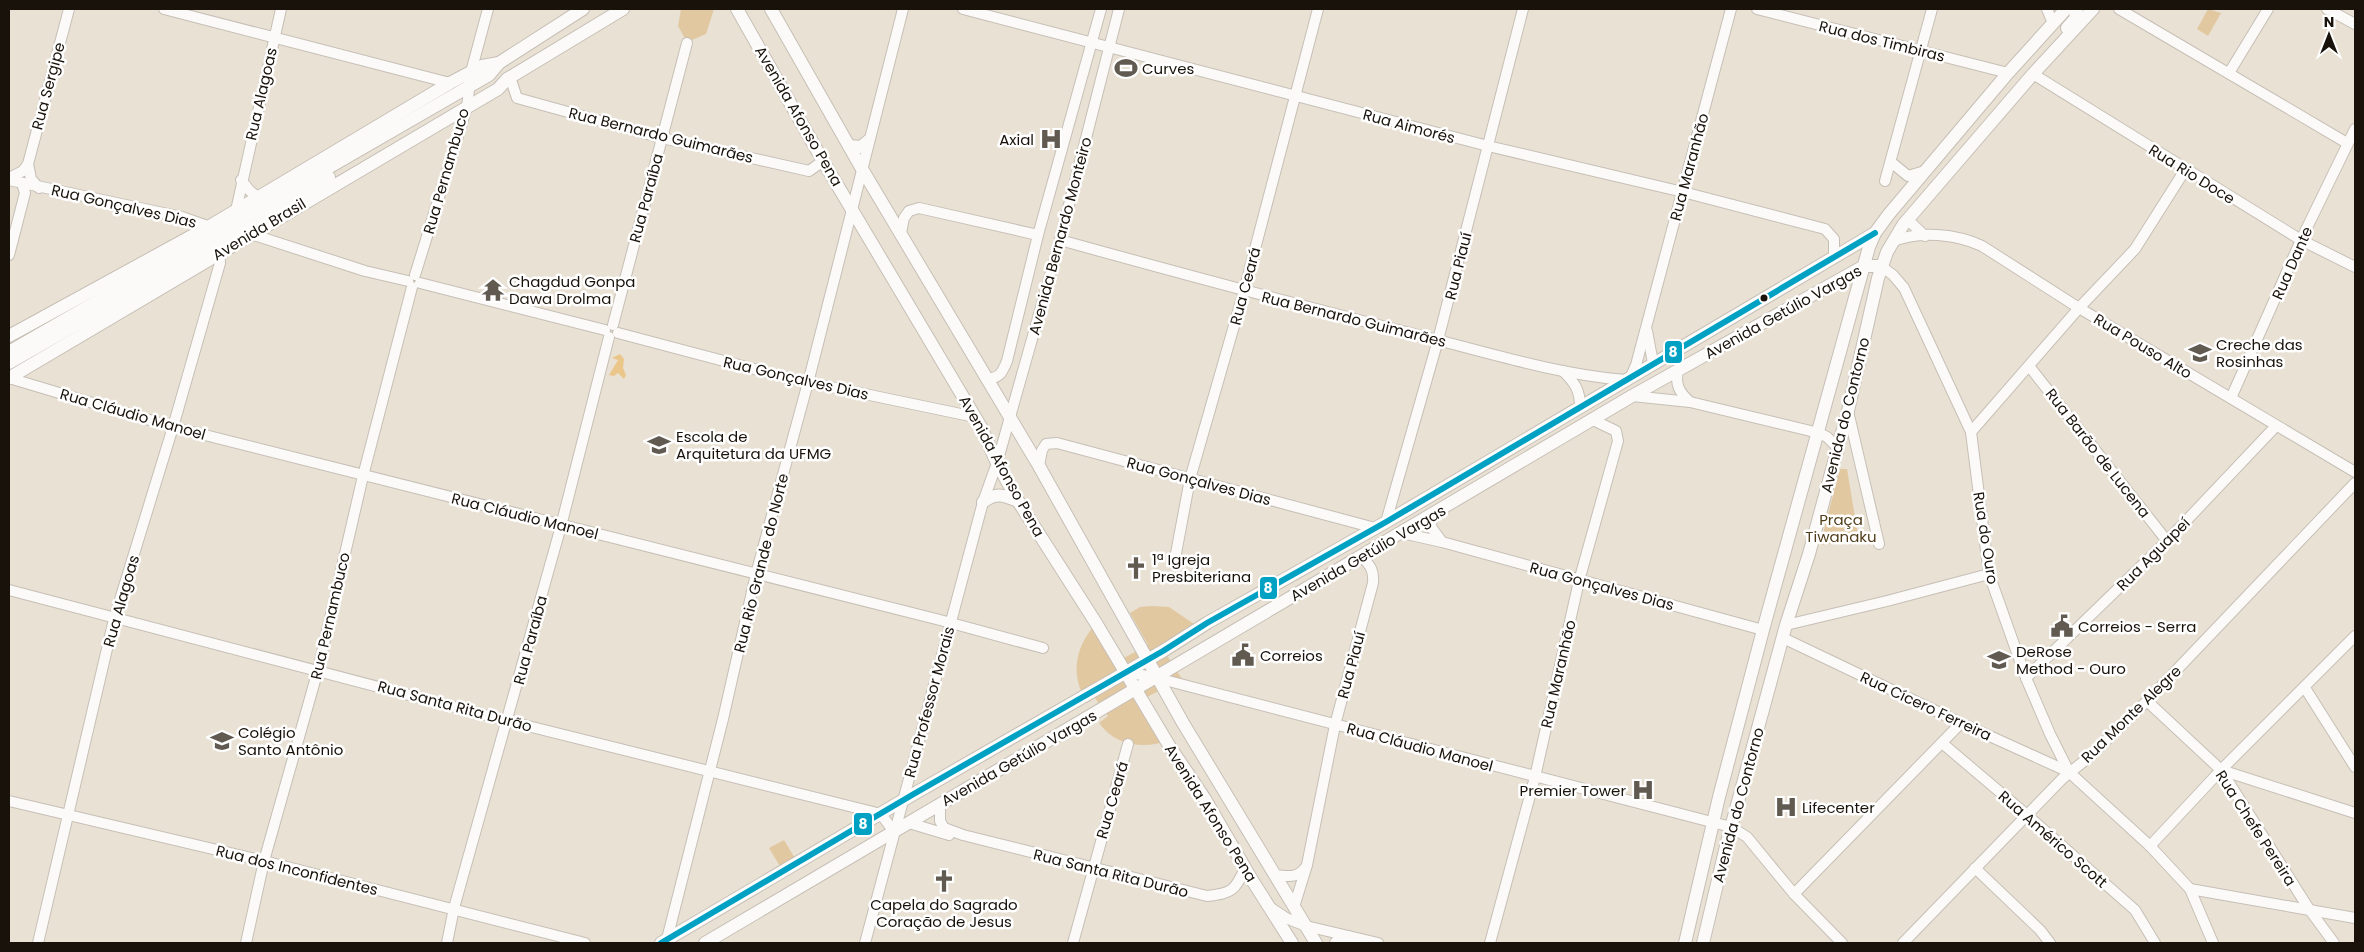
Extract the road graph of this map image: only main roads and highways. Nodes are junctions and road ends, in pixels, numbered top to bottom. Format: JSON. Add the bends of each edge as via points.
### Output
{"nodes":[{"id":1,"x":583,"y":9,"type":"edge"},
{"id":2,"x":623,"y":9,"type":"edge"},
{"id":3,"x":737,"y":9,"type":"edge"},
{"id":4,"x":771,"y":9,"type":"edge"},
{"id":5,"x":2066,"y":9,"type":"edge"},
{"id":6,"x":2077,"y":9,"type":"edge"},
{"id":7,"x":2093,"y":9,"type":"edge"},
{"id":8,"x":482,"y":70,"type":"junction"},
{"id":9,"x":2036,"y":70,"type":"junction"},
{"id":10,"x":509,"y":78,"type":"junction"},
{"id":11,"x":468,"y":96,"type":"junction"},
{"id":12,"x":868,"y":141,"type":"road end"},
{"id":13,"x":849,"y":146,"type":"junction"},
{"id":14,"x":1875,"y":233,"type":"junction"},
{"id":15,"x":221,"y":240,"type":"junction"},
{"id":16,"x":1864,"y":266,"type":"junction"},
{"id":17,"x":1881,"y":266,"type":"junction"},
{"id":18,"x":9,"y":336,"type":"edge"},
{"id":19,"x":9,"y":352,"type":"edge"},
{"id":20,"x":9,"y":363,"type":"edge"},
{"id":21,"x":1653,"y":363,"type":"junction"},
{"id":22,"x":1678,"y":370,"type":"junction"},
{"id":23,"x":9,"y":378,"type":"edge"},
{"id":24,"x":1604,"y":393,"type":"junction"},
{"id":25,"x":1632,"y":396,"type":"junction"},
{"id":26,"x":1018,"y":501,"type":"junction"},
{"id":27,"x":983,"y":502,"type":"road end"},
{"id":28,"x":1147,"y":660,"type":"junction"},
{"id":29,"x":1126,"y":672,"type":"junction"},
{"id":30,"x":1157,"y":678,"type":"junction"},
{"id":31,"x":1136,"y":689,"type":"junction"},
{"id":32,"x":1348,"y":937,"type":"road end"},
{"id":33,"x":1288,"y":941,"type":"edge"},
{"id":34,"x":665,"y":942,"type":"edge"},
{"id":35,"x":705,"y":943,"type":"edge"},
{"id":36,"x":1316,"y":943,"type":"edge"},
{"id":37,"x":1336,"y":943,"type":"edge"},
{"id":38,"x":1685,"y":943,"type":"edge"},
{"id":39,"x":1703,"y":943,"type":"edge"}],
"edges":[{"from":1,"to":8,"type":"main road","name":"Avenida Brasil","via":[[499,63]]},
{"from":2,"to":10,"type":"main road","name":"Avenida Brasil"},
{"from":3,"to":26,"type":"main road","name":"Avenida Afonso Pena","via":[[976,417]]},
{"from":4,"to":13,"type":"main road","name":"Avenida Afonso Pena"},
{"from":5,"to":14,"type":"main road","name":"Avenida do Contorno","via":[[2008,73]]},
{"from":6,"to":9,"type":"main road","via":[[2074,19]]},
{"from":7,"to":9,"type":"main road","name":"Avenida do Contorno"},
{"from":8,"to":10,"type":"main road","name":"Avenida Brasil"},
{"from":8,"to":11,"type":"main road","name":"Avenida Brasil"},
{"from":8,"to":15,"type":"main road","name":"Avenida Brasil","via":[[450,83],[236,211]]},
{"from":9,"to":17,"type":"main road","name":"Avenida do Contorno","via":[[1908,220],[1892,242]]},
{"from":10,"to":11,"type":"main road","name":"Avenida Brasil","via":[[498,89]]},
{"from":11,"to":15,"type":"main road","name":"Avenida Brasil"},
{"from":11,"to":15,"type":"main road","name":"Avenida Brasil","via":[[251,234]]},
{"from":12,"to":13,"type":"main road","via":[[861,147]]},
{"from":13,"to":28,"type":"main road","name":"Avenida Afonso Pena","via":[[1039,466]]},
{"from":14,"to":16,"type":"main road","name":"Avenida do Contorno"},
{"from":14,"to":21,"type":"main road","name":"Avenida Getúlio Vargas"},
{"from":15,"to":18,"type":"main road","name":"Avenida Brasil"},
{"from":15,"to":19,"type":"main road","name":"Avenida Brasil"},
{"from":15,"to":20,"type":"main road","name":"Avenida Brasil"},
{"from":15,"to":23,"type":"main road","name":"Avenida Brasil"},
{"from":16,"to":17,"type":"main road","name":"Avenida Getúlio Vargas"},
{"from":16,"to":22,"type":"main road","name":"Avenida Getúlio Vargas"},
{"from":16,"to":38,"type":"main road","name":"Avenida do Contorno","via":[[1763,630]]},
{"from":17,"to":39,"type":"main road","name":"Avenida do Contorno","via":[[1848,411],[1731,827]]},
{"from":21,"to":22,"type":"main road","via":[[1660,370]]},
{"from":21,"to":24,"type":"main road","name":"Avenida Getúlio Vargas"},
{"from":22,"to":25,"type":"main road","name":"Avenida Getúlio Vargas"},
{"from":24,"to":25,"type":"main road"},
{"from":24,"to":28,"type":"main road","name":"Avenida Getúlio Vargas"},
{"from":25,"to":30,"type":"main road","name":"Avenida Getúlio Vargas"},
{"from":26,"to":27,"type":"main road","via":[[1001,494],[992,495]]},
{"from":26,"to":29,"type":"main road","name":"Avenida Afonso Pena"},
{"from":28,"to":29,"type":"main road","name":"Avenida Getúlio Vargas"},
{"from":28,"to":30,"type":"main road","name":"Avenida Afonso Pena"},
{"from":29,"to":31,"type":"main road","name":"Avenida Afonso Pena"},
{"from":29,"to":34,"type":"main road","name":"Avenida Getúlio Vargas"},
{"from":30,"to":31,"type":"main road","name":"Avenida Getúlio Vargas"},
{"from":30,"to":36,"type":"main road","name":"Avenida Afonso Pena"},
{"from":31,"to":33,"type":"main road","name":"Avenida Afonso Pena"},
{"from":31,"to":35,"type":"main road","name":"Avenida Getúlio Vargas"},
{"from":32,"to":37,"type":"main road"}]}
